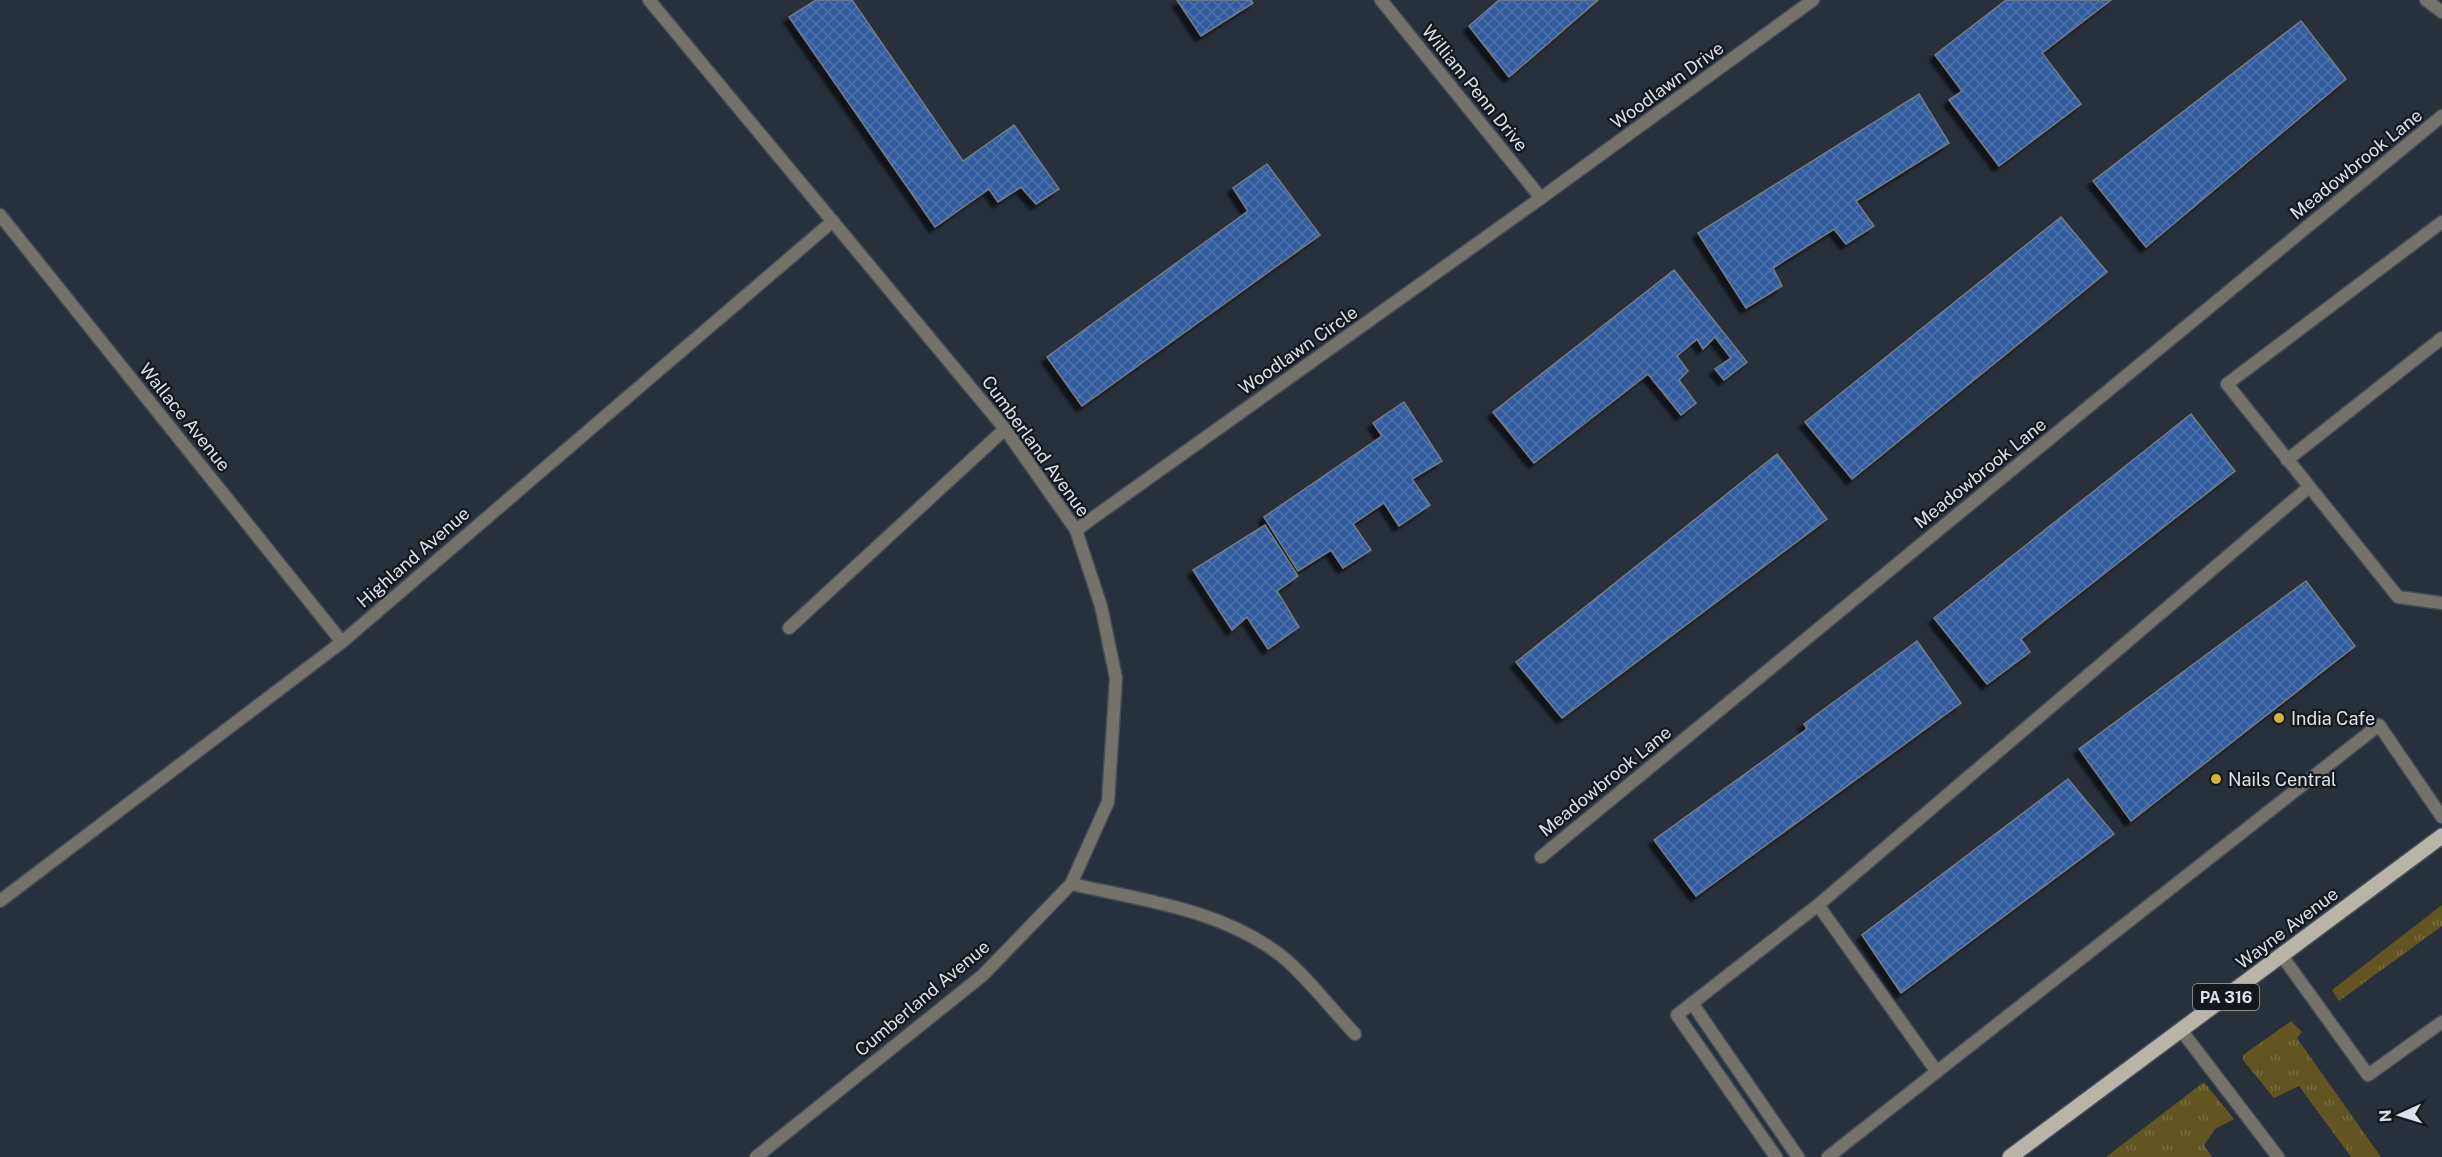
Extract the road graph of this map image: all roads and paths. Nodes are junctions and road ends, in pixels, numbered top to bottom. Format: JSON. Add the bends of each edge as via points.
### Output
{"nodes":[{"id":1,"x":649,"y":0,"type":"edge"},
{"id":2,"x":1382,"y":0,"type":"edge"},
{"id":3,"x":1813,"y":0,"type":"edge"},
{"id":4,"x":2426,"y":0,"type":"edge"},
{"id":5,"x":2442,"y":12,"type":"edge"},
{"id":6,"x":2442,"y":116,"type":"edge"},
{"id":7,"x":1541,"y":198,"type":"junction"},
{"id":8,"x":0,"y":215,"type":"edge"},
{"id":9,"x":833,"y":221,"type":"junction"},
{"id":10,"x":2442,"y":222,"type":"edge"},
{"id":11,"x":2442,"y":338,"type":"edge"},
{"id":12,"x":1005,"y":429,"type":"junction"},
{"id":13,"x":2287,"y":460,"type":"junction"},
{"id":14,"x":2309,"y":487,"type":"junction"},
{"id":15,"x":1076,"y":530,"type":"junction"},
{"id":16,"x":2442,"y":603,"type":"edge"},
{"id":17,"x":789,"y":628,"type":"dead end"},
{"id":18,"x":342,"y":642,"type":"junction"},
{"id":19,"x":2442,"y":817,"type":"edge"},
{"id":20,"x":2442,"y":836,"type":"edge"},
{"id":21,"x":1541,"y":857,"type":"dead end"},
{"id":22,"x":1071,"y":884,"type":"junction"},
{"id":23,"x":0,"y":901,"type":"edge"},
{"id":24,"x":1818,"y":905,"type":"junction"},
{"id":25,"x":2282,"y":956,"type":"junction"},
{"id":26,"x":1692,"y":1004,"type":"junction"},
{"id":27,"x":2442,"y":1022,"type":"edge"},
{"id":28,"x":2181,"y":1030,"type":"junction"},
{"id":29,"x":1355,"y":1034,"type":"dead end"},
{"id":30,"x":1937,"y":1072,"type":"junction"},
{"id":31,"x":756,"y":1157,"type":"edge"},
{"id":32,"x":1776,"y":1157,"type":"edge"},
{"id":33,"x":1798,"y":1157,"type":"edge"},
{"id":34,"x":1828,"y":1157,"type":"edge"},
{"id":35,"x":2010,"y":1157,"type":"edge"},
{"id":36,"x":2278,"y":1157,"type":"edge"}],
"edges":[{"from":1,"to":9,"type":"street","name":"Cumberland Avenue"},
{"from":2,"to":7,"type":"street","name":"William Penn Drive"},
{"from":3,"to":7,"type":"street","name":"Woodlawn Drive"},
{"from":4,"to":5,"type":"street"},
{"from":6,"to":21,"type":"street","name":"Meadowbrook Lane"},
{"from":7,"to":15,"type":"street","name":"Woodlawn Circle"},
{"from":8,"to":18,"type":"street","name":"Wallace Avenue"},
{"from":9,"to":12,"type":"street","name":"Cumberland Avenue"},
{"from":9,"to":18,"type":"street","name":"Highland Avenue"},
{"from":10,"to":13,"type":"street","via":[[2227,384]]},
{"from":11,"to":13,"type":"street"},
{"from":12,"to":15,"type":"street","name":"Cumberland Avenue"},
{"from":12,"to":17,"type":"street"},
{"from":13,"to":14,"type":"street"},
{"from":14,"to":16,"type":"street","via":[[2398,597]]},
{"from":14,"to":24,"type":"street"},
{"from":15,"to":22,"type":"street","name":"Cumberland Avenue","via":[[1101,606],[1116,678],[1108,802]]},
{"from":18,"to":23,"type":"street","name":"Highland Avenue"},
{"from":19,"to":30,"type":"street","via":[[2379,724]]},
{"from":20,"to":25,"type":"main road","name":"Wayne Avenue","number":"PA 316"},
{"from":22,"to":29,"type":"street","via":[[1220,920],[1279,954]]},
{"from":22,"to":31,"type":"street","name":"Cumberland Avenue","via":[[983,975]]},
{"from":24,"to":26,"type":"street"},
{"from":24,"to":30,"type":"street"},
{"from":25,"to":27,"type":"street","via":[[2368,1075]]},
{"from":25,"to":28,"type":"main road","name":"Wayne Avenue","number":"PA 316"},
{"from":26,"to":32,"type":"street","via":[[1677,1015]]},
{"from":26,"to":33,"type":"street"},
{"from":28,"to":35,"type":"main road","name":"Wayne Avenue","number":"PA 316"},
{"from":28,"to":36,"type":"street"},
{"from":30,"to":34,"type":"street"}]}
